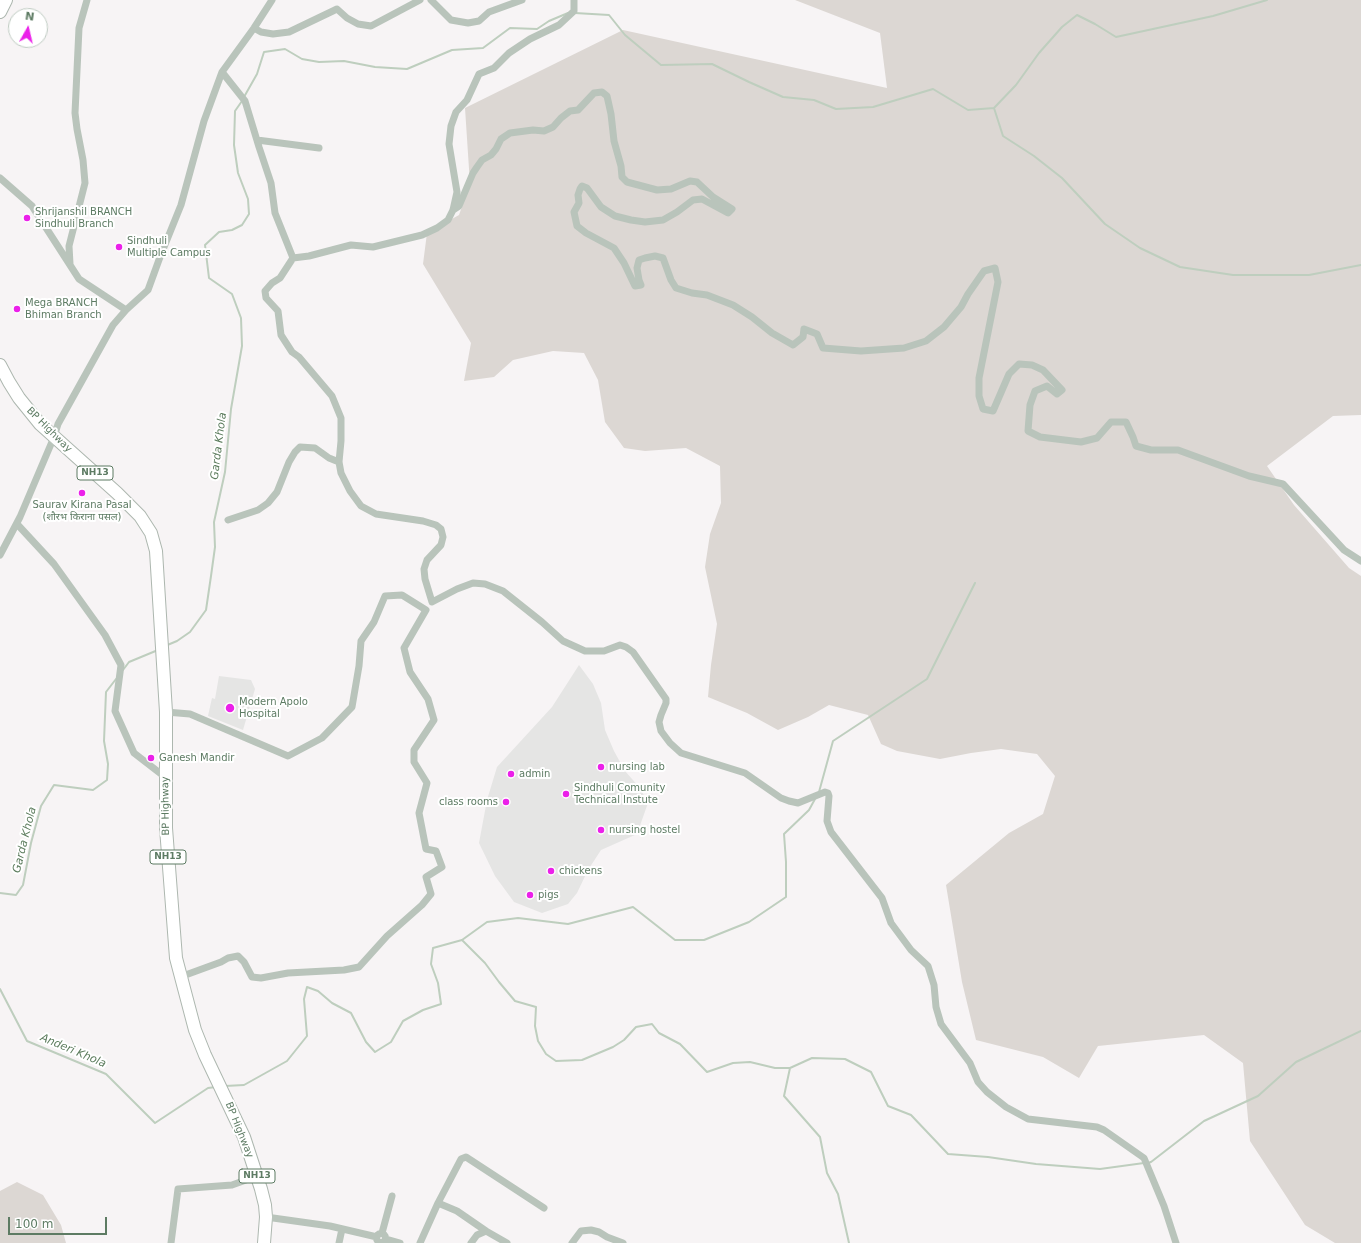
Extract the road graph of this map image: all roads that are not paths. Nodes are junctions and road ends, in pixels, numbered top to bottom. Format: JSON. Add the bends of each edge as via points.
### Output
{"nodes":[{"id":1,"x":6,"y":0,"type":"edge"},
{"id":2,"x":87,"y":0,"type":"edge"},
{"id":3,"x":272,"y":0,"type":"edge"},
{"id":4,"x":420,"y":0,"type":"edge"},
{"id":5,"x":431,"y":0,"type":"edge"},
{"id":6,"x":522,"y":0,"type":"edge"},
{"id":7,"x":574,"y":0,"type":"edge"},
{"id":8,"x":0,"y":12,"type":"edge"},
{"id":9,"x":254,"y":28,"type":"junction"},
{"id":10,"x":222,"y":72,"type":"junction"},
{"id":11,"x":257,"y":140,"type":"junction"},
{"id":12,"x":319,"y":148,"type":"dead end"},
{"id":13,"x":0,"y":178,"type":"edge"},
{"id":14,"x":453,"y":210,"type":"junction"},
{"id":15,"x":294,"y":258,"type":"junction"},
{"id":16,"x":70,"y":265,"type":"junction"},
{"id":17,"x":126,"y":310,"type":"junction"},
{"id":18,"x":0,"y":365,"type":"edge"},
{"id":19,"x":54,"y":437,"type":"junction"},
{"id":20,"x":339,"y":462,"type":"junction"},
{"id":21,"x":228,"y":520,"type":"dead end"},
{"id":22,"x":17,"y":524,"type":"junction"},
{"id":23,"x":0,"y":555,"type":"edge"},
{"id":24,"x":1361,"y":561,"type":"edge"},
{"id":25,"x":432,"y":602,"type":"junction"},
{"id":26,"x":426,"y":610,"type":"junction"},
{"id":27,"x":166,"y":712,"type":"junction"},
{"id":28,"x":166,"y":777,"type":"junction"},
{"id":29,"x":180,"y":977,"type":"junction"},
{"id":30,"x":257,"y":1176,"type":"junction"},
{"id":31,"x":392,"y":1196,"type":"dead end"},
{"id":32,"x":438,"y":1203,"type":"junction"},
{"id":33,"x":544,"y":1208,"type":"dead end"},
{"id":34,"x":266,"y":1217,"type":"junction"},
{"id":35,"x":342,"y":1230,"type":"junction"},
{"id":36,"x":486,"y":1231,"type":"junction"},
{"id":37,"x":381,"y":1239,"type":"edge"},
{"id":38,"x":171,"y":1243,"type":"edge"},
{"id":39,"x":264,"y":1243,"type":"edge"},
{"id":40,"x":338,"y":1243,"type":"edge"},
{"id":41,"x":400,"y":1243,"type":"edge"},
{"id":42,"x":420,"y":1243,"type":"edge"},
{"id":43,"x":471,"y":1243,"type":"edge"},
{"id":44,"x":507,"y":1243,"type":"edge"},
{"id":45,"x":572,"y":1243,"type":"edge"},
{"id":46,"x":623,"y":1243,"type":"edge"},
{"id":47,"x":1176,"y":1243,"type":"edge"}],
"edges":[{"from":1,"to":8,"type":"highway"},
{"from":2,"to":16,"type":"street","via":[[79,28],[75,113],[85,183],[69,246]]},
{"from":3,"to":9,"type":"street"},
{"from":4,"to":9,"type":"street","via":[[371,26],[358,24],[337,8],[289,32],[273,34]]},
{"from":5,"to":6,"type":"street","via":[[451,20],[468,23],[479,21],[489,12]]},
{"from":7,"to":14,"type":"street","via":[[574,11],[559,25],[530,38],[494,68],[479,74],[467,100],[456,112],[449,144],[456,192]]},
{"from":9,"to":10,"type":"street"},
{"from":10,"to":11,"type":"street","via":[[245,101]]},
{"from":10,"to":17,"type":"street","via":[[204,121],[182,205],[148,290]]},
{"from":11,"to":12,"type":"street"},
{"from":11,"to":15,"type":"street","via":[[271,183],[275,213]]},
{"from":13,"to":16,"type":"street","via":[[32,206]]},
{"from":14,"to":15,"type":"street","via":[[448,220],[422,235],[373,248],[351,245]]},
{"from":14,"to":24,"type":"street","via":[[459,206],[473,173],[482,160],[496,149],[501,139],[510,133],[544,131],[553,127],[570,111],[578,110],[594,93],[602,92],[607,96],[622,177],[627,182],[656,190],[671,189],[690,181],[697,182],[732,210],[728,213],[702,199],[693,200],[663,220],[631,220],[615,216],[601,207],[587,188],[582,186],[578,195],[579,203],[574,212],[577,226],[614,248],[635,286],[641,285],[637,268],[639,260],[655,256],[663,258],[676,288],[707,295],[733,305],[772,334],[793,345],[803,337],[804,329],[817,334],[823,348],[861,351],[904,348],[926,341],[944,327],[961,307],[984,271],[995,268],[998,282],[979,378],[979,396],[983,409],[994,411],[1009,374],[1019,364],[1032,365],[1043,370],[1062,390],[1057,394],[1047,386],[1035,391],[1030,405],[1028,431],[1040,437],[1081,442],[1097,438],[1111,422],[1126,422],[1136,446],[1151,450],[1178,450],[1249,476],[1283,484],[1344,550]]},
{"from":15,"to":20,"type":"street","via":[[265,294],[278,311],[281,335],[292,352],[332,396],[341,418]]},
{"from":16,"to":17,"type":"street","via":[[79,279]]},
{"from":17,"to":19,"type":"street","via":[[113,325],[88,368],[58,424]]},
{"from":18,"to":19,"type":"highway","name":"BP Highway","number":"NH13","via":[[29,412]]},
{"from":19,"to":22,"type":"street"},
{"from":19,"to":27,"type":"highway","name":"BP Highway","number":"NH13","via":[[108,484],[140,516],[151,533],[156,551]]},
{"from":20,"to":21,"type":"street","via":[[315,448],[300,447],[290,462],[277,492],[268,503],[258,510]]},
{"from":20,"to":25,"type":"street","via":[[341,473],[361,506],[376,514],[423,521],[441,529],[441,545],[427,560],[424,569]]},
{"from":22,"to":23,"type":"street"},
{"from":22,"to":28,"type":"street","via":[[54,564],[105,635],[121,665],[115,712],[134,753]]},
{"from":25,"to":26,"type":"street"},
{"from":25,"to":47,"type":"street","via":[[473,583],[485,584],[504,591],[563,641],[585,651],[604,651],[620,645],[626,647],[633,652],[666,699],[659,722],[661,731],[681,753],[745,773],[789,801],[798,803],[828,793],[830,832],[882,898],[891,923],[911,950],[928,966],[941,1024],[970,1063],[978,1082],[1006,1107],[1028,1119],[1097,1127],[1144,1158]]},
{"from":26,"to":27,"type":"street","via":[[402,595],[384,596],[374,622],[361,641],[352,707],[322,738],[288,756],[190,714]]},
{"from":26,"to":29,"type":"street","via":[[404,648],[410,672],[428,699],[434,720],[414,750],[414,762],[427,783],[419,813],[426,849],[436,851],[442,868],[426,877],[431,894],[359,967],[261,978],[252,977],[238,956]]},
{"from":27,"to":28,"type":"highway","name":"BP Highway","number":"NH13"},
{"from":28,"to":29,"type":"highway","name":"BP Highway","number":"NH13","via":[[166,828],[176,958]]},
{"from":29,"to":30,"type":"highway","name":"BP Highway","number":"NH13","via":[[195,1030],[244,1137]]},
{"from":30,"to":34,"type":"highway","name":"BP Highway","number":"NH13"},
{"from":30,"to":38,"type":"street","via":[[232,1185],[178,1189]]},
{"from":31,"to":37,"type":"street"},
{"from":32,"to":33,"type":"street","via":[[461,1159],[466,1157]]},
{"from":32,"to":36,"type":"street","via":[[457,1210]]},
{"from":32,"to":42,"type":"street"},
{"from":34,"to":35,"type":"street"},
{"from":34,"to":39,"type":"highway","name":"BP Highway","number":"NH13"},
{"from":35,"to":37,"type":"street"},
{"from":35,"to":40,"type":"street"},
{"from":36,"to":43,"type":"street","via":[[476,1235]]},
{"from":36,"to":44,"type":"street"},
{"from":37,"to":41,"type":"street"},
{"from":45,"to":46,"type":"street","via":[[581,1231],[591,1230]]}]}
